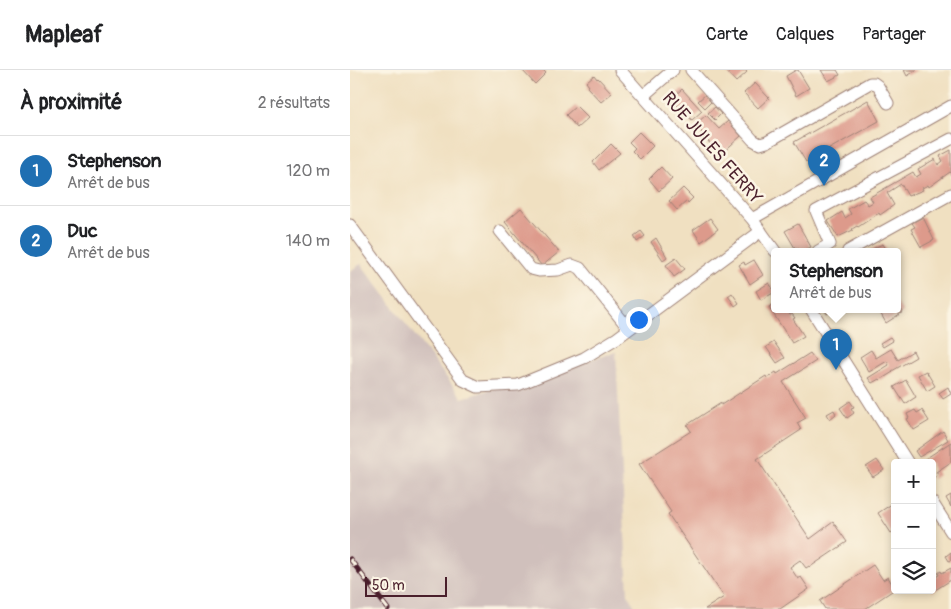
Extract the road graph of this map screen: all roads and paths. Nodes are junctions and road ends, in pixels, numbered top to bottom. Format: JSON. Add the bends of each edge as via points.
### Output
{"nodes":[{"id":1,"x":620,"y":70,"type":"edge"},
{"id":2,"x":673,"y":70,"type":"edge"},
{"id":3,"x":691,"y":70,"type":"edge"},
{"id":4,"x":644,"y":96,"type":"junction"},
{"id":5,"x":888,"y":103,"type":"dead end"},
{"id":6,"x":951,"y":106,"type":"edge"},
{"id":7,"x":951,"y":140,"type":"edge"},
{"id":8,"x":951,"y":194,"type":"edge"},
{"id":9,"x":752,"y":219,"type":"junction"},
{"id":10,"x":761,"y":231,"type":"junction"},
{"id":11,"x":500,"y":232,"type":"dead end"},
{"id":12,"x":352,"y":234,"type":"edge"},
{"id":13,"x":773,"y":248,"type":"edge"},
{"id":14,"x":823,"y":248,"type":"edge"},
{"id":15,"x":853,"y":248,"type":"edge"},
{"id":16,"x":814,"y":313,"type":"edge"},
{"id":17,"x":628,"y":329,"type":"junction"},
{"id":18,"x":905,"y":459,"type":"edge"},
{"id":19,"x":933,"y":504,"type":"edge"},
{"id":20,"x":951,"y":532,"type":"edge"}],
"edges":[{"from":1,"to":4,"type":"street","name":"RUE JULES FERRY"},
{"from":2,"to":4,"type":"street"},
{"from":3,"to":5,"type":"street","via":[[760,144],[870,83],[878,86]]},
{"from":4,"to":9,"type":"street","name":"RUE JULES FERRY"},
{"from":6,"to":9,"type":"street"},
{"from":7,"to":14,"type":"street","via":[[816,211],[830,244]]},
{"from":8,"to":15,"type":"street"},
{"from":9,"to":10,"type":"street","name":"RUE JULES FERRY"},
{"from":10,"to":13,"type":"street","name":"RUE JULES FERRY"},
{"from":10,"to":17,"type":"street"},
{"from":11,"to":17,"type":"street","via":[[531,269],[558,270],[572,265],[580,268]]},
{"from":12,"to":17,"type":"street","via":[[463,380],[478,387],[518,385],[584,358]]},
{"from":16,"to":18,"type":"street"},
{"from":19,"to":20,"type":"street"}]}
